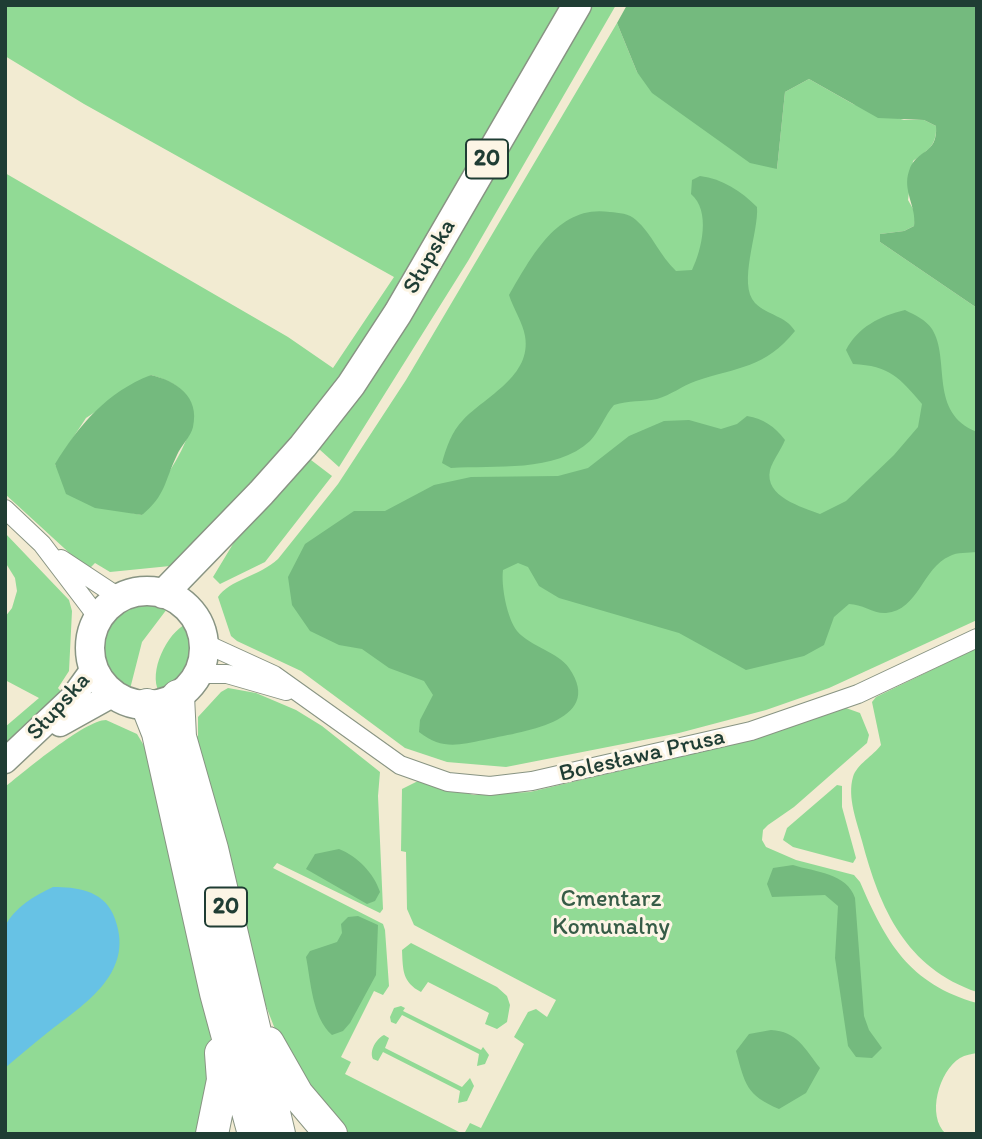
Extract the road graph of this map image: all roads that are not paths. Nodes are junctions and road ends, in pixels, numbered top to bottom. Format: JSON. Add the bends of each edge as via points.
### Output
{"nodes":[{"id":1,"x":577,"y":5,"type":"edge"},
{"id":2,"x":261,"y":493,"type":"junction"},
{"id":3,"x":5,"y":509,"type":"edge"},
{"id":4,"x":42,"y":544,"type":"junction"},
{"id":5,"x":163,"y":594,"type":"junction"},
{"id":6,"x":120,"y":598,"type":"junction"},
{"id":7,"x":188,"y":609,"type":"junction"},
{"id":8,"x":99,"y":619,"type":"junction"},
{"id":9,"x":977,"y":638,"type":"edge"},
{"id":10,"x":204,"y":643,"type":"junction"},
{"id":11,"x":94,"y":668,"type":"junction"},
{"id":12,"x":188,"y":685,"type":"junction"},
{"id":13,"x":114,"y":694,"type":"junction"},
{"id":14,"x":312,"y":701,"type":"junction"},
{"id":15,"x":147,"y":705,"type":"junction"},
{"id":16,"x":14,"y":754,"type":"edge"},
{"id":17,"x":216,"y":993,"type":"junction"},
{"id":18,"x":249,"y":1004,"type":"junction"},
{"id":19,"x":212,"y":1134,"type":"edge"},
{"id":20,"x":254,"y":1134,"type":"edge"},
{"id":21,"x":279,"y":1134,"type":"edge"},
{"id":22,"x":331,"y":1134,"type":"edge"}],
"edges":[{"from":1,"to":2,"type":"main road","name":"Słupska","number":"20","via":[[368,361]]},
{"from":2,"to":5,"type":"main road","name":"Słupska","number":"20"},
{"from":2,"to":7,"type":"main road","name":"Słupska","number":"20"},
{"from":3,"to":4,"type":"street"},
{"from":4,"to":6,"type":"street"},
{"from":4,"to":8,"type":"street"},
{"from":5,"to":6,"type":"main road","via":[[141,592]]},
{"from":5,"to":7,"type":"main road"},
{"from":6,"to":8,"type":"main road"},
{"from":7,"to":10,"type":"main road"},
{"from":8,"to":11,"type":"main road","via":[[91,642]]},
{"from":9,"to":14,"type":"street","name":"Bolesława Prusa","via":[[858,694],[751,731],[511,784],[469,785],[427,777],[379,752]]},
{"from":10,"to":12,"type":"main road","number":"20"},
{"from":10,"to":14,"type":"street","name":"Bolesława Prusa","via":[[274,675]]},
{"from":11,"to":13,"type":"main road"},
{"from":11,"to":16,"type":"main road","name":"Słupska","via":[[73,697]]},
{"from":12,"to":14,"type":"street","name":"Bolesława Prusa","via":[[227,674]]},
{"from":12,"to":15,"type":"main road"},
{"from":12,"to":18,"type":"highway","number":"20","via":[[180,737]]},
{"from":13,"to":15,"type":"main road"},
{"from":13,"to":16,"type":"main road","name":"Słupska"},
{"from":15,"to":17,"type":"highway","number":"20","via":[[158,733]]},
{"from":17,"to":19,"type":"highway","via":[[223,1080]]},
{"from":17,"to":20,"type":"highway","number":"20"},
{"from":18,"to":21,"type":"highway"},
{"from":18,"to":22,"type":"highway","number":"20","via":[[297,1094]]}]}
